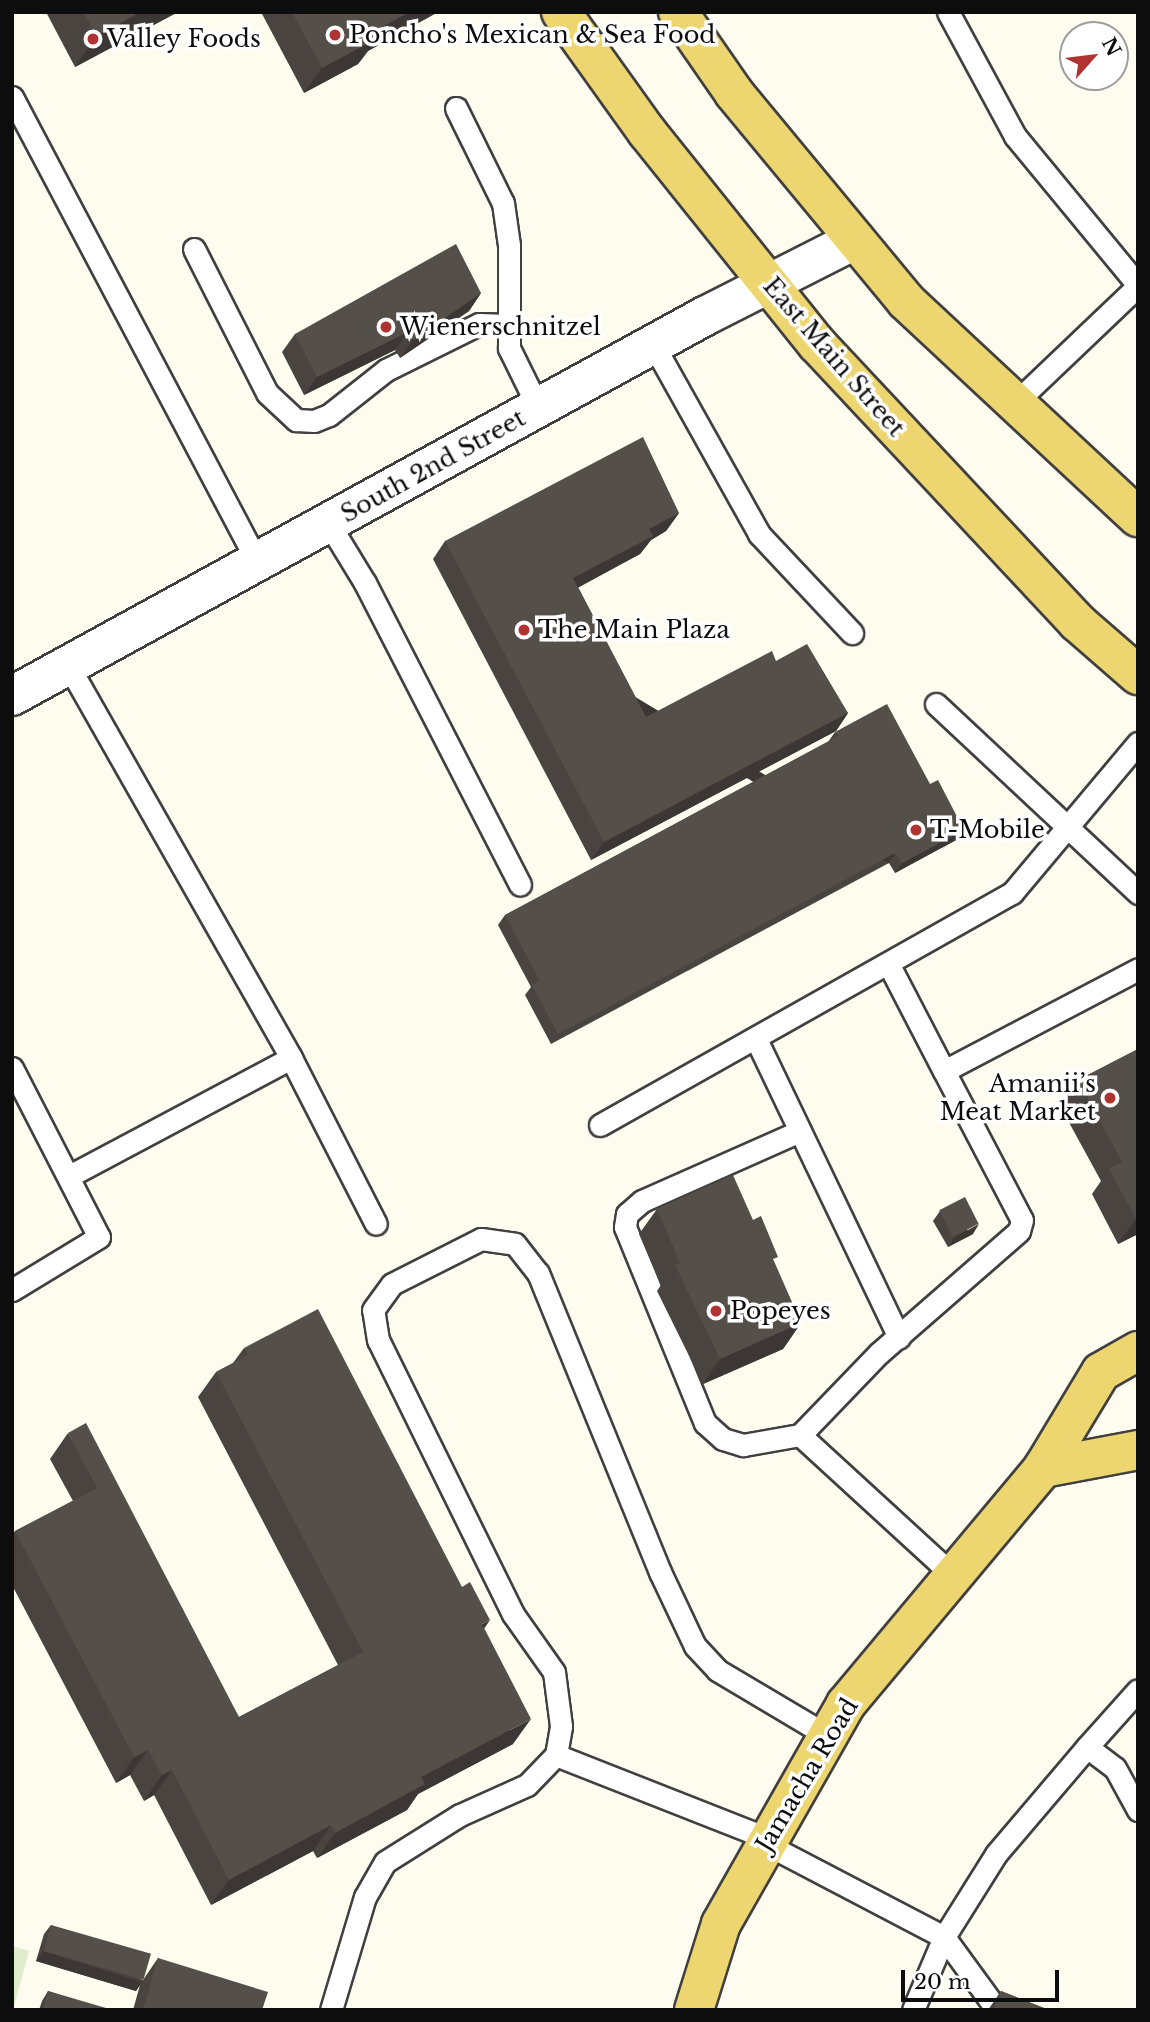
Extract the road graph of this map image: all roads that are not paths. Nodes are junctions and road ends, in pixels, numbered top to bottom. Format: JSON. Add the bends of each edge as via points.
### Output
{"nodes":[{"id":1,"x":561,"y":12,"type":"edge"},
{"id":2,"x":678,"y":12,"type":"edge"},
{"id":3,"x":948,"y":12,"type":"edge"},
{"id":4,"x":12,"y":97,"type":"edge"},
{"id":5,"x":456,"y":108,"type":"dead end"},
{"id":6,"x":855,"y":240,"type":"junction"},
{"id":7,"x":194,"y":249,"type":"dead end"},
{"id":8,"x":768,"y":284,"type":"junction"},
{"id":9,"x":1138,"y":285,"type":"edge"},
{"id":10,"x":508,"y":324,"type":"junction"},
{"id":11,"x":653,"y":344,"type":"junction"},
{"id":12,"x":1015,"y":403,"type":"junction"},
{"id":13,"x":538,"y":407,"type":"junction"},
{"id":14,"x":1138,"y":517,"type":"edge"},
{"id":15,"x":329,"y":524,"type":"junction"},
{"id":16,"x":258,"y":563,"type":"junction"},
{"id":17,"x":852,"y":633,"type":"dead end"},
{"id":18,"x":68,"y":665,"type":"junction"},
{"id":19,"x":1138,"y":675,"type":"edge"},
{"id":20,"x":12,"y":696,"type":"edge"},
{"id":21,"x":936,"y":704,"type":"dead end"},
{"id":22,"x":1138,"y":743,"type":"edge"},
{"id":23,"x":1069,"y":828,"type":"junction"},
{"id":24,"x":520,"y":884,"type":"dead end"},
{"id":25,"x":1138,"y":892,"type":"edge"},
{"id":26,"x":888,"y":965,"type":"junction"},
{"id":27,"x":1138,"y":969,"type":"edge"},
{"id":28,"x":756,"y":1039,"type":"junction"},
{"id":29,"x":291,"y":1058,"type":"junction"},
{"id":30,"x":12,"y":1068,"type":"edge"},
{"id":31,"x":944,"y":1071,"type":"junction"},
{"id":32,"x":600,"y":1125,"type":"dead end"},
{"id":33,"x":800,"y":1131,"type":"junction"},
{"id":34,"x":69,"y":1176,"type":"junction"},
{"id":35,"x":376,"y":1224,"type":"dead end"},
{"id":36,"x":12,"y":1290,"type":"edge"},
{"id":37,"x":899,"y":1337,"type":"junction"},
{"id":38,"x":1138,"y":1352,"type":"edge"},
{"id":39,"x":800,"y":1435,"type":"junction"},
{"id":40,"x":1138,"y":1450,"type":"edge"},
{"id":41,"x":1043,"y":1468,"type":"junction"},
{"id":42,"x":954,"y":1576,"type":"junction"},
{"id":43,"x":1138,"y":1690,"type":"edge"},
{"id":44,"x":828,"y":1736,"type":"junction"},
{"id":45,"x":1087,"y":1747,"type":"junction"},
{"id":46,"x":556,"y":1755,"type":"junction"},
{"id":47,"x":1138,"y":1810,"type":"edge"},
{"id":48,"x":767,"y":1842,"type":"junction"},
{"id":49,"x":944,"y":1937,"type":"junction"},
{"id":50,"x":331,"y":2010,"type":"edge"},
{"id":51,"x":694,"y":2010,"type":"edge"},
{"id":52,"x":913,"y":2010,"type":"edge"},
{"id":53,"x":1003,"y":2010,"type":"edge"}],
"edges":[{"from":1,"to":8,"type":"main road","name":"East Main Street","via":[[647,132]]},
{"from":2,"to":6,"type":"main road","via":[[734,93]]},
{"from":3,"to":9,"type":"lane","via":[[1015,136]]},
{"from":4,"to":16,"type":"lane"},
{"from":5,"to":10,"type":"lane","via":[[503,202],[509,245]]},
{"from":6,"to":8,"type":"street","name":"South 2nd Street"},
{"from":6,"to":12,"type":"main road","via":[[906,301]]},
{"from":7,"to":10,"type":"lane","via":[[267,393],[296,420],[314,421],[329,415],[386,370],[479,324]]},
{"from":8,"to":11,"type":"street","name":"South 2nd Street"},
{"from":8,"to":19,"type":"main road","name":"East Main Street","via":[[817,344],[1077,622]]},
{"from":9,"to":12,"type":"lane"},
{"from":10,"to":13,"type":"lane","via":[[509,348]]},
{"from":11,"to":13,"type":"street","name":"South 2nd Street"},
{"from":11,"to":17,"type":"lane","via":[[759,534]]},
{"from":12,"to":14,"type":"main road"},
{"from":13,"to":15,"type":"street","name":"South 2nd Street"},
{"from":15,"to":16,"type":"street","name":"South 2nd Street"},
{"from":15,"to":24,"type":"lane","via":[[365,583]]},
{"from":16,"to":18,"type":"street","name":"South 2nd Street"},
{"from":18,"to":20,"type":"street","name":"South 2nd Street"},
{"from":18,"to":29,"type":"lane"},
{"from":21,"to":23,"type":"lane"},
{"from":22,"to":23,"type":"lane"},
{"from":23,"to":25,"type":"lane"},
{"from":23,"to":26,"type":"lane","via":[[1012,893]]},
{"from":26,"to":28,"type":"lane"},
{"from":26,"to":31,"type":"lane"},
{"from":27,"to":31,"type":"lane"},
{"from":28,"to":32,"type":"lane"},
{"from":28,"to":33,"type":"lane"},
{"from":29,"to":34,"type":"lane"},
{"from":29,"to":35,"type":"lane"},
{"from":30,"to":34,"type":"lane"},
{"from":31,"to":37,"type":"lane","via":[[1022,1220],[1007,1245]]},
{"from":33,"to":37,"type":"lane"},
{"from":33,"to":39,"type":"lane","via":[[642,1202],[627,1214],[625,1227],[705,1423],[723,1438],[743,1445]]},
{"from":34,"to":36,"type":"lane","via":[[99,1237]]},
{"from":37,"to":39,"type":"lane"},
{"from":38,"to":41,"type":"main road","name":"Jamacha Road","via":[[1101,1372]]},
{"from":39,"to":42,"type":"lane"},
{"from":40,"to":41,"type":"main road"},
{"from":41,"to":42,"type":"main road","name":"Jamacha Road"},
{"from":42,"to":44,"type":"main road","name":"Jamacha Road","via":[[846,1704]]},
{"from":43,"to":45,"type":"lane"},
{"from":44,"to":46,"type":"lane","via":[[717,1670],[695,1646],[674,1606],[538,1273],[515,1244],[481,1240],[392,1284],[373,1310],[378,1340],[513,1614],[554,1672],[561,1726]]},
{"from":44,"to":48,"type":"main road","name":"Jamacha Road"},
{"from":45,"to":47,"type":"lane","via":[[1115,1768]]},
{"from":45,"to":49,"type":"lane","via":[[996,1854]]},
{"from":46,"to":48,"type":"lane"},
{"from":46,"to":50,"type":"lane","via":[[527,1785],[460,1815],[385,1862],[365,1897]]},
{"from":48,"to":49,"type":"lane"},
{"from":48,"to":51,"type":"main road","name":"Jamacha Road","via":[[721,1924]]},
{"from":49,"to":52,"type":"lane"},
{"from":49,"to":53,"type":"lane","via":[[995,2007]]}]}
